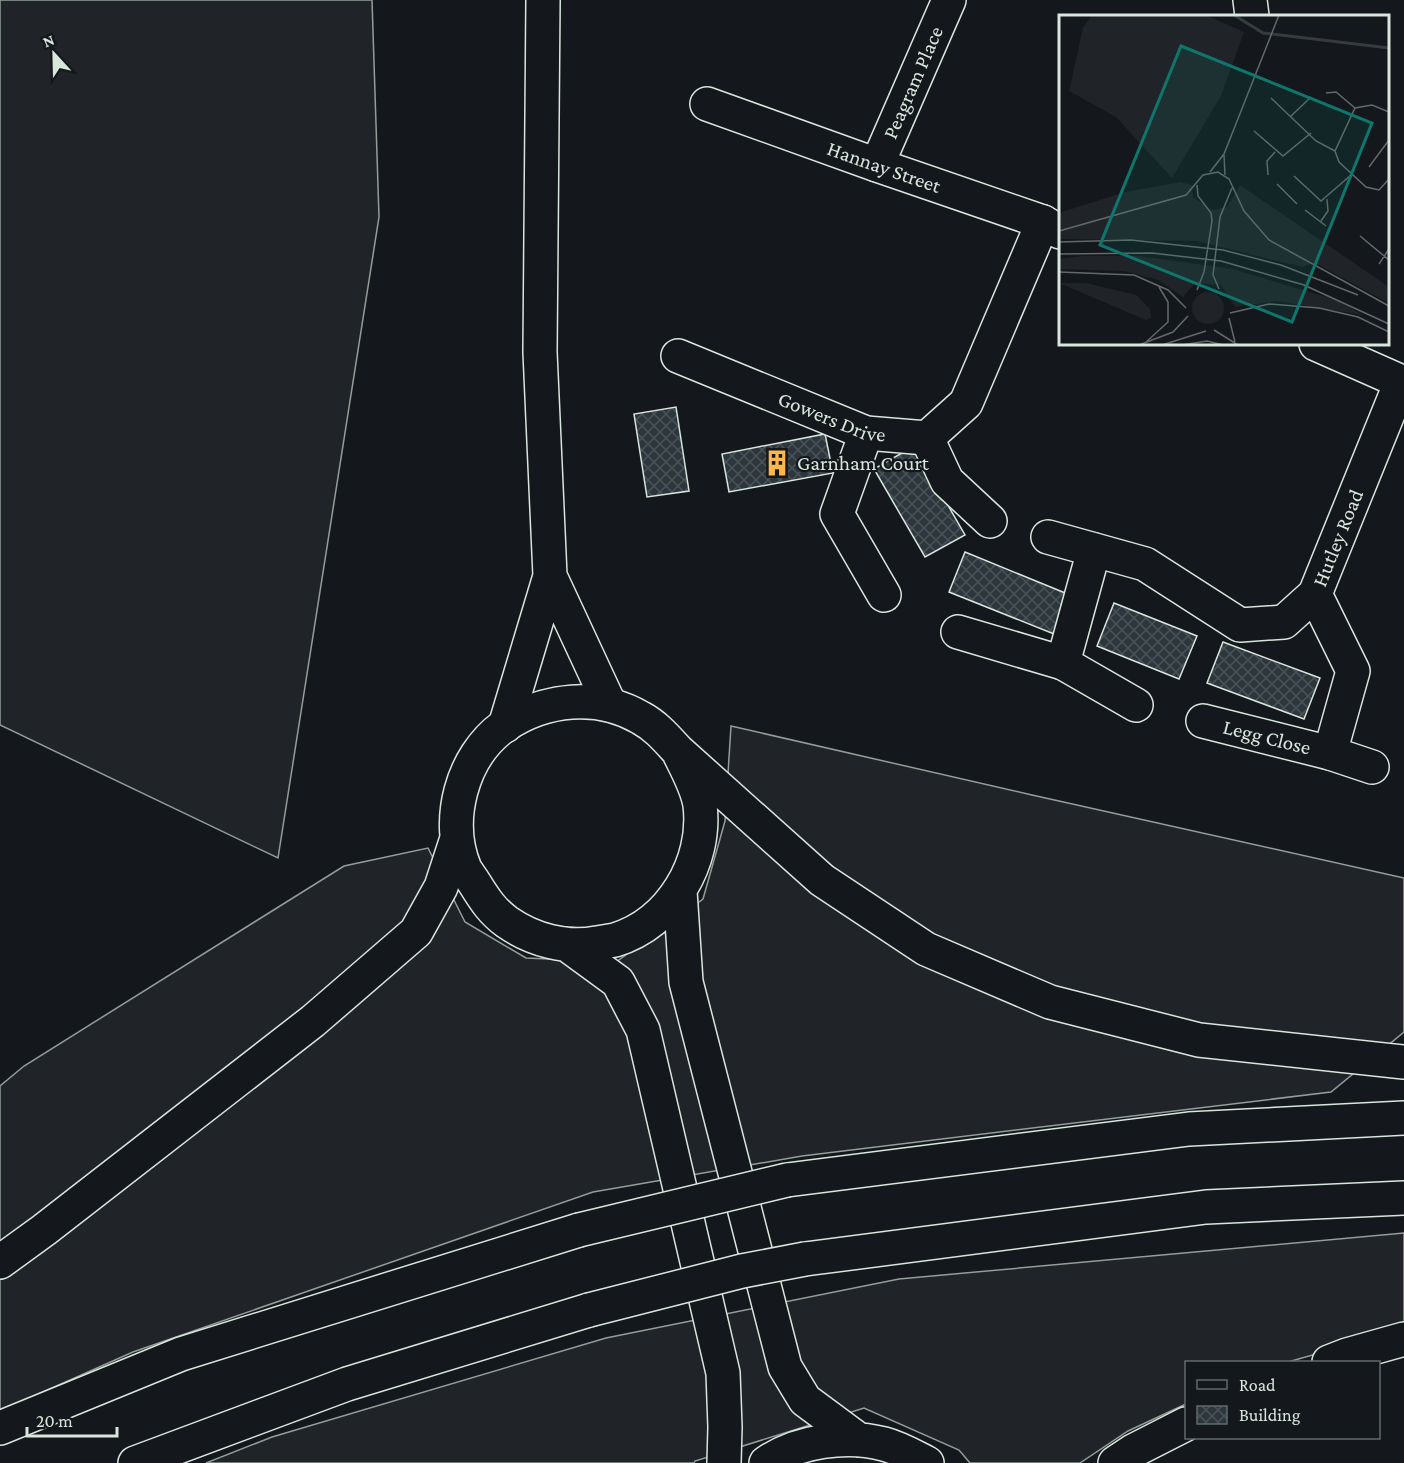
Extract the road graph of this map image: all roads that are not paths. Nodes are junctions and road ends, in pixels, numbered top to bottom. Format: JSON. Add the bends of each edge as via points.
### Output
{"nodes":[{"id":1,"x":543,"y":0,"type":"edge"},
{"id":2,"x":949,"y":0,"type":"edge"},
{"id":3,"x":1250,"y":0,"type":"edge"},
{"id":4,"x":1252,"y":15,"type":"edge"},
{"id":5,"x":706,"y":104,"type":"dead end"},
{"id":6,"x":877,"y":165,"type":"junction"},
{"id":7,"x":1052,"y":227,"type":"edge"},
{"id":8,"x":1318,"y":345,"type":"edge"},
{"id":9,"x":678,"y":356,"type":"dead end"},
{"id":10,"x":1402,"y":383,"type":"edge"},
{"id":11,"x":866,"y":433,"type":"junction"},
{"id":12,"x":927,"y":438,"type":"junction"},
{"id":13,"x":990,"y":520,"type":"dead end"},
{"id":14,"x":1048,"y":537,"type":"dead end"},
{"id":15,"x":1094,"y":549,"type":"junction"},
{"id":16,"x":550,"y":576,"type":"junction"},
{"id":17,"x":1315,"y":594,"type":"junction"},
{"id":18,"x":884,"y":595,"type":"dead end"},
{"id":19,"x":958,"y":632,"type":"dead end"},
{"id":20,"x":1063,"y":663,"type":"junction"},
{"id":21,"x":610,"y":705,"type":"junction"},
{"id":22,"x":1136,"y":705,"type":"dead end"},
{"id":23,"x":1203,"y":721,"type":"dead end"},
{"id":24,"x":505,"y":726,"type":"junction"},
{"id":25,"x":678,"y":751,"type":"junction"},
{"id":26,"x":1330,"y":753,"type":"junction"},
{"id":27,"x":1372,"y":767,"type":"dead end"},
{"id":28,"x":457,"y":838,"type":"junction"},
{"id":29,"x":680,"y":891,"type":"junction"},
{"id":30,"x":566,"y":944,"type":"junction"},
{"id":31,"x":1404,"y":1062,"type":"edge"},
{"id":32,"x":1404,"y":1118,"type":"edge"},
{"id":33,"x":1404,"y":1198,"type":"edge"},
{"id":34,"x":0,"y":1262,"type":"edge"},
{"id":35,"x":1404,"y":1339,"type":"edge"},
{"id":36,"x":1332,"y":1361,"type":"edge"},
{"id":37,"x":1185,"y":1425,"type":"edge"},
{"id":38,"x":0,"y":1428,"type":"edge"},
{"id":39,"x":859,"y":1440,"type":"junction"},
{"id":40,"x":135,"y":1463,"type":"edge"},
{"id":41,"x":724,"y":1463,"type":"edge"},
{"id":42,"x":766,"y":1463,"type":"edge"},
{"id":43,"x":927,"y":1463,"type":"edge"},
{"id":44,"x":1115,"y":1463,"type":"edge"}],
"edges":[{"from":1,"to":16,"type":"main road","via":[[540,352]]},
{"from":2,"to":6,"type":"main road","name":"Peagram Place"},
{"from":3,"to":4,"type":"main road"},
{"from":5,"to":6,"type":"main road","name":"Hannay Street"},
{"from":6,"to":7,"type":"main road","name":"Hannay Street"},
{"from":7,"to":12,"type":"main road","via":[[966,403]]},
{"from":8,"to":10,"type":"main road"},
{"from":9,"to":11,"type":"main road","name":"Gowers Drive"},
{"from":10,"to":17,"type":"main road","name":"Hutley Road"},
{"from":11,"to":12,"type":"main road","name":"Gowers Drive"},
{"from":11,"to":18,"type":"main road","via":[[837,514]]},
{"from":12,"to":13,"type":"main road","via":[[947,481]]},
{"from":14,"to":15,"type":"main road","name":"Hutley Road"},
{"from":15,"to":17,"type":"main road","name":"Hutley Road","via":[[1145,564],[1240,625],[1284,622]]},
{"from":15,"to":20,"type":"main road"},
{"from":16,"to":21,"type":"main road"},
{"from":16,"to":24,"type":"main road"},
{"from":17,"to":26,"type":"main road","name":"Legg Close","via":[[1353,671]]},
{"from":19,"to":20,"type":"main road"},
{"from":20,"to":22,"type":"main road"},
{"from":21,"to":24,"type":"main road","via":[[559,703],[536,709]]},
{"from":21,"to":25,"type":"main road","via":[[643,719]]},
{"from":23,"to":26,"type":"main road","name":"Legg Close"},
{"from":24,"to":28,"type":"main road","via":[[480,751],[465,779],[456,817]]},
{"from":25,"to":29,"type":"main road","via":[[696,789],[701,822],[695,861]]},
{"from":25,"to":31,"type":"main road","via":[[822,880],[926,949],[947,958],[1050,1002],[1199,1040]]},
{"from":26,"to":27,"type":"main road","name":"Legg Close"},
{"from":28,"to":30,"type":"main road","via":[[466,870],[490,907],[518,929]]},
{"from":28,"to":34,"type":"main road","via":[[441,887],[416,932],[313,1022]]},
{"from":29,"to":30,"type":"main road","via":[[643,927],[616,939]]},
{"from":29,"to":39,"type":"main road","via":[[686,982],[785,1367],[805,1400]]},
{"from":30,"to":41,"type":"main road","via":[[618,982],[643,1030],[723,1373]]},
{"from":32,"to":38,"type":"main road","bridge":true,"via":[[1189,1130],[787,1180],[579,1230],[181,1354]]},
{"from":33,"to":40,"type":"main road","bridge":true,"via":[[1206,1207],[805,1259],[742,1271],[589,1310],[347,1384]]},
{"from":35,"to":36,"type":"main road"},
{"from":37,"to":44,"type":"main road"},
{"from":39,"to":42,"type":"main road","via":[[828,1440],[797,1447]]},
{"from":39,"to":43,"type":"main road","via":[[883,1444]]}]}
